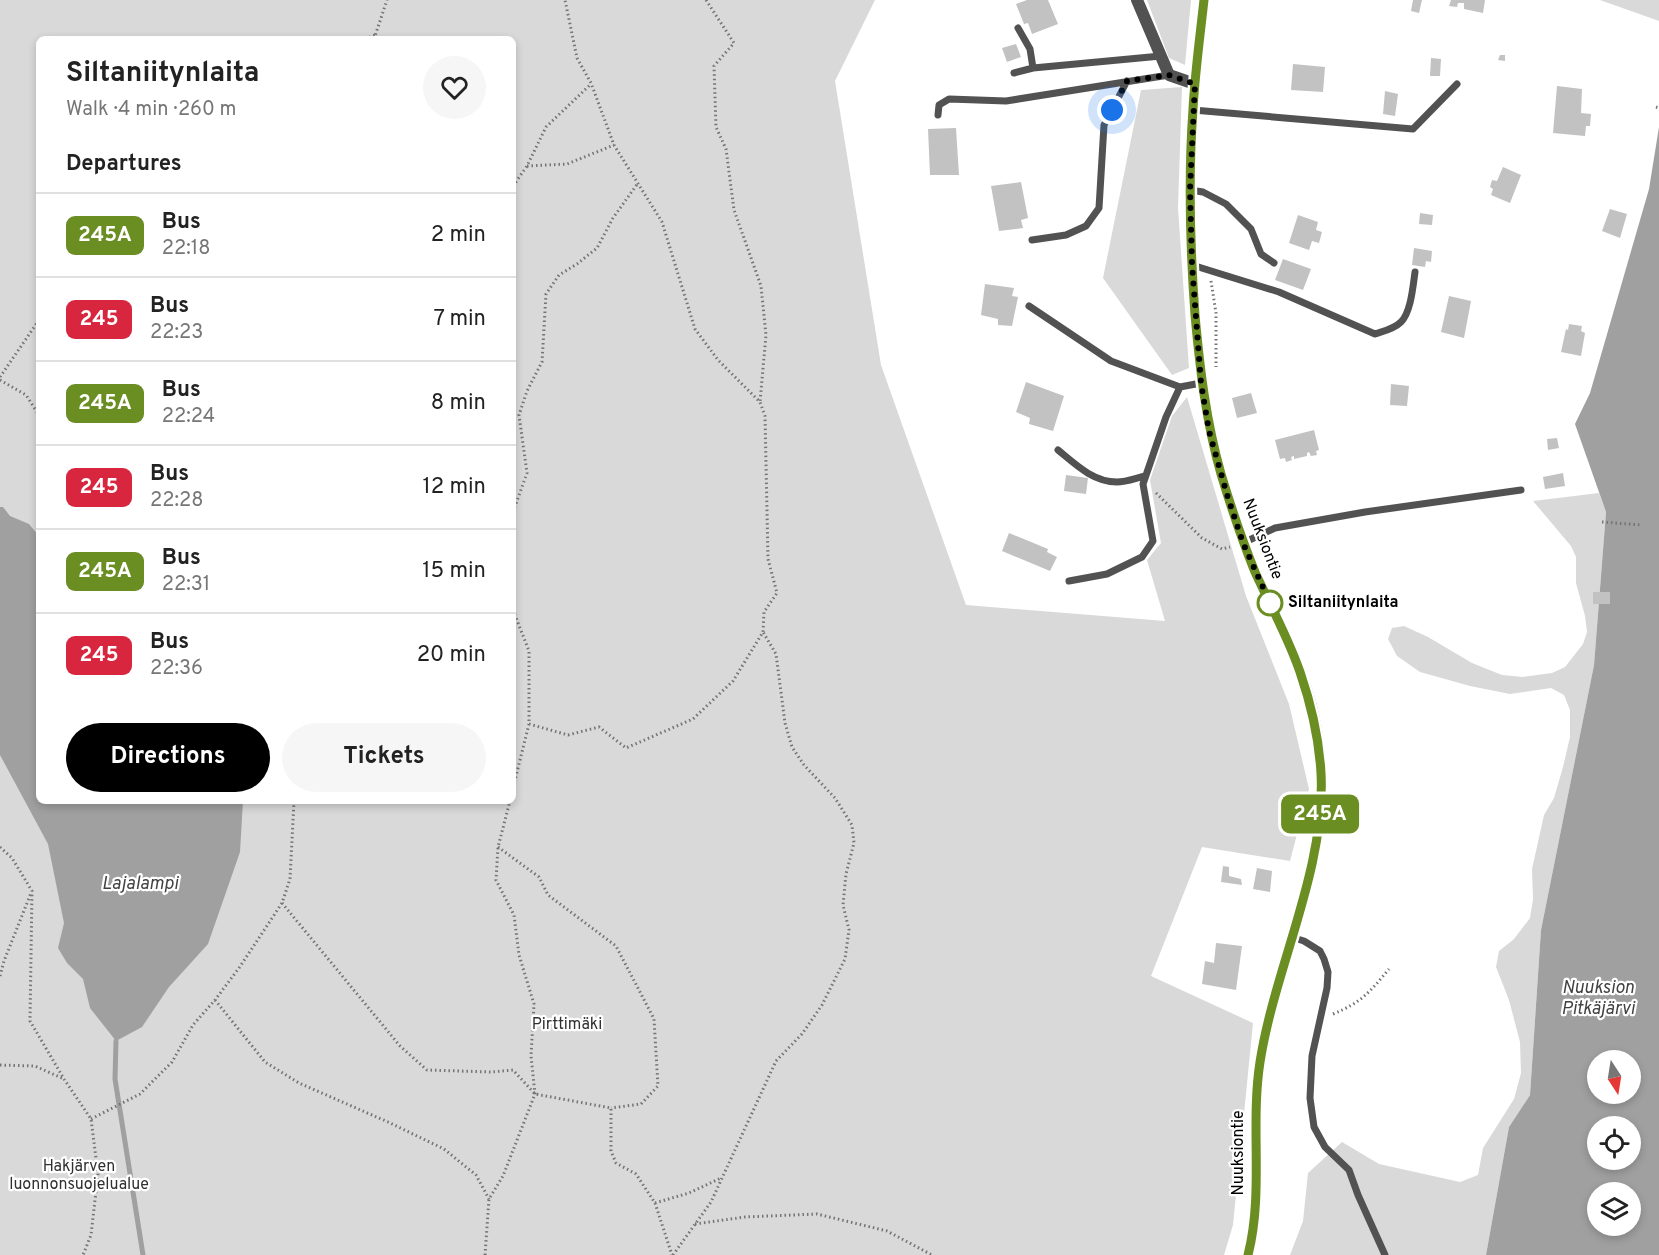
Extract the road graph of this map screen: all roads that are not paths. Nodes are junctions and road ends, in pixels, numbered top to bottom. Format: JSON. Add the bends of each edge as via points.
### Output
{"nodes":[{"id":1,"x":1137,"y":0,"type":"edge"},
{"id":2,"x":1204,"y":0,"type":"edge"},
{"id":3,"x":1018,"y":28,"type":"dead end"},
{"id":4,"x":1161,"y":56,"type":"junction"},
{"id":5,"x":1033,"y":68,"type":"junction"},
{"id":6,"x":1014,"y":73,"type":"dead end"},
{"id":7,"x":1169,"y":75,"type":"junction"},
{"id":8,"x":1127,"y":81,"type":"junction"},
{"id":9,"x":1195,"y":84,"type":"junction"},
{"id":10,"x":1457,"y":84,"type":"dead end"},
{"id":11,"x":1192,"y":110,"type":"junction"},
{"id":12,"x":938,"y":115,"type":"dead end"},
{"id":13,"x":1190,"y":190,"type":"junction"},
{"id":14,"x":1032,"y":240,"type":"dead end"},
{"id":15,"x":1274,"y":263,"type":"dead end"},
{"id":16,"x":1192,"y":265,"type":"junction"},
{"id":17,"x":1415,"y":272,"type":"dead end"},
{"id":18,"x":1029,"y":306,"type":"dead end"},
{"id":19,"x":1201,"y":383,"type":"junction"},
{"id":20,"x":1180,"y":387,"type":"junction"},
{"id":21,"x":1059,"y":450,"type":"dead end"},
{"id":22,"x":1144,"y":480,"type":"junction"},
{"id":23,"x":1521,"y":490,"type":"dead end"},
{"id":24,"x":1243,"y":543,"type":"junction"},
{"id":25,"x":1069,"y":581,"type":"dead end"},
{"id":26,"x":1291,"y":937,"type":"junction"},
{"id":27,"x":1248,"y":1255,"type":"edge"},
{"id":28,"x":1385,"y":1255,"type":"edge"}],
"edges":[{"from":1,"to":4,"type":"street"},
{"from":2,"to":9,"type":"street","name":"Nuuksiontie"},
{"from":3,"to":5,"type":"lane","via":[[1030,49]]},
{"from":4,"to":5,"type":"lane"},
{"from":4,"to":7,"type":"street"},
{"from":5,"to":6,"type":"lane"},
{"from":7,"to":8,"type":"lane"},
{"from":7,"to":9,"type":"street"},
{"from":8,"to":12,"type":"lane","via":[[1006,100],[949,99],[939,105]]},
{"from":8,"to":14,"type":"lane","via":[[1104,125],[1100,208],[1086,226],[1066,235]]},
{"from":9,"to":11,"type":"street","name":"Nuuksiontie"},
{"from":10,"to":11,"type":"lane","via":[[1413,129]]},
{"from":11,"to":13,"type":"street","name":"Nuuksiontie"},
{"from":13,"to":15,"type":"lane","via":[[1226,204],[1251,229],[1261,254]]},
{"from":13,"to":16,"type":"street","name":"Nuuksiontie"},
{"from":16,"to":17,"type":"lane","via":[[1279,292],[1375,334],[1402,321]]},
{"from":16,"to":19,"type":"street","name":"Nuuksiontie"},
{"from":18,"to":20,"type":"lane","via":[[1111,361]]},
{"from":19,"to":20,"type":"lane"},
{"from":19,"to":24,"type":"street","name":"Nuuksiontie","via":[[1209,431]]},
{"from":20,"to":22,"type":"lane"},
{"from":21,"to":22,"type":"lane","via":[[1100,480]]},
{"from":22,"to":25,"type":"lane","via":[[1153,541],[1143,557],[1107,574]]},
{"from":23,"to":24,"type":"lane","via":[[1275,528]]},
{"from":24,"to":26,"type":"street","name":"Nuuksiontie","via":[[1299,669],[1317,740],[1321,773],[1317,836]]},
{"from":26,"to":27,"type":"street","name":"Nuuksiontie","via":[[1267,1023],[1260,1065],[1256,1196]]},
{"from":26,"to":28,"type":"lane","via":[[1320,951],[1328,972],[1312,1056],[1310,1098],[1314,1126],[1325,1147],[1349,1170]]}]}
